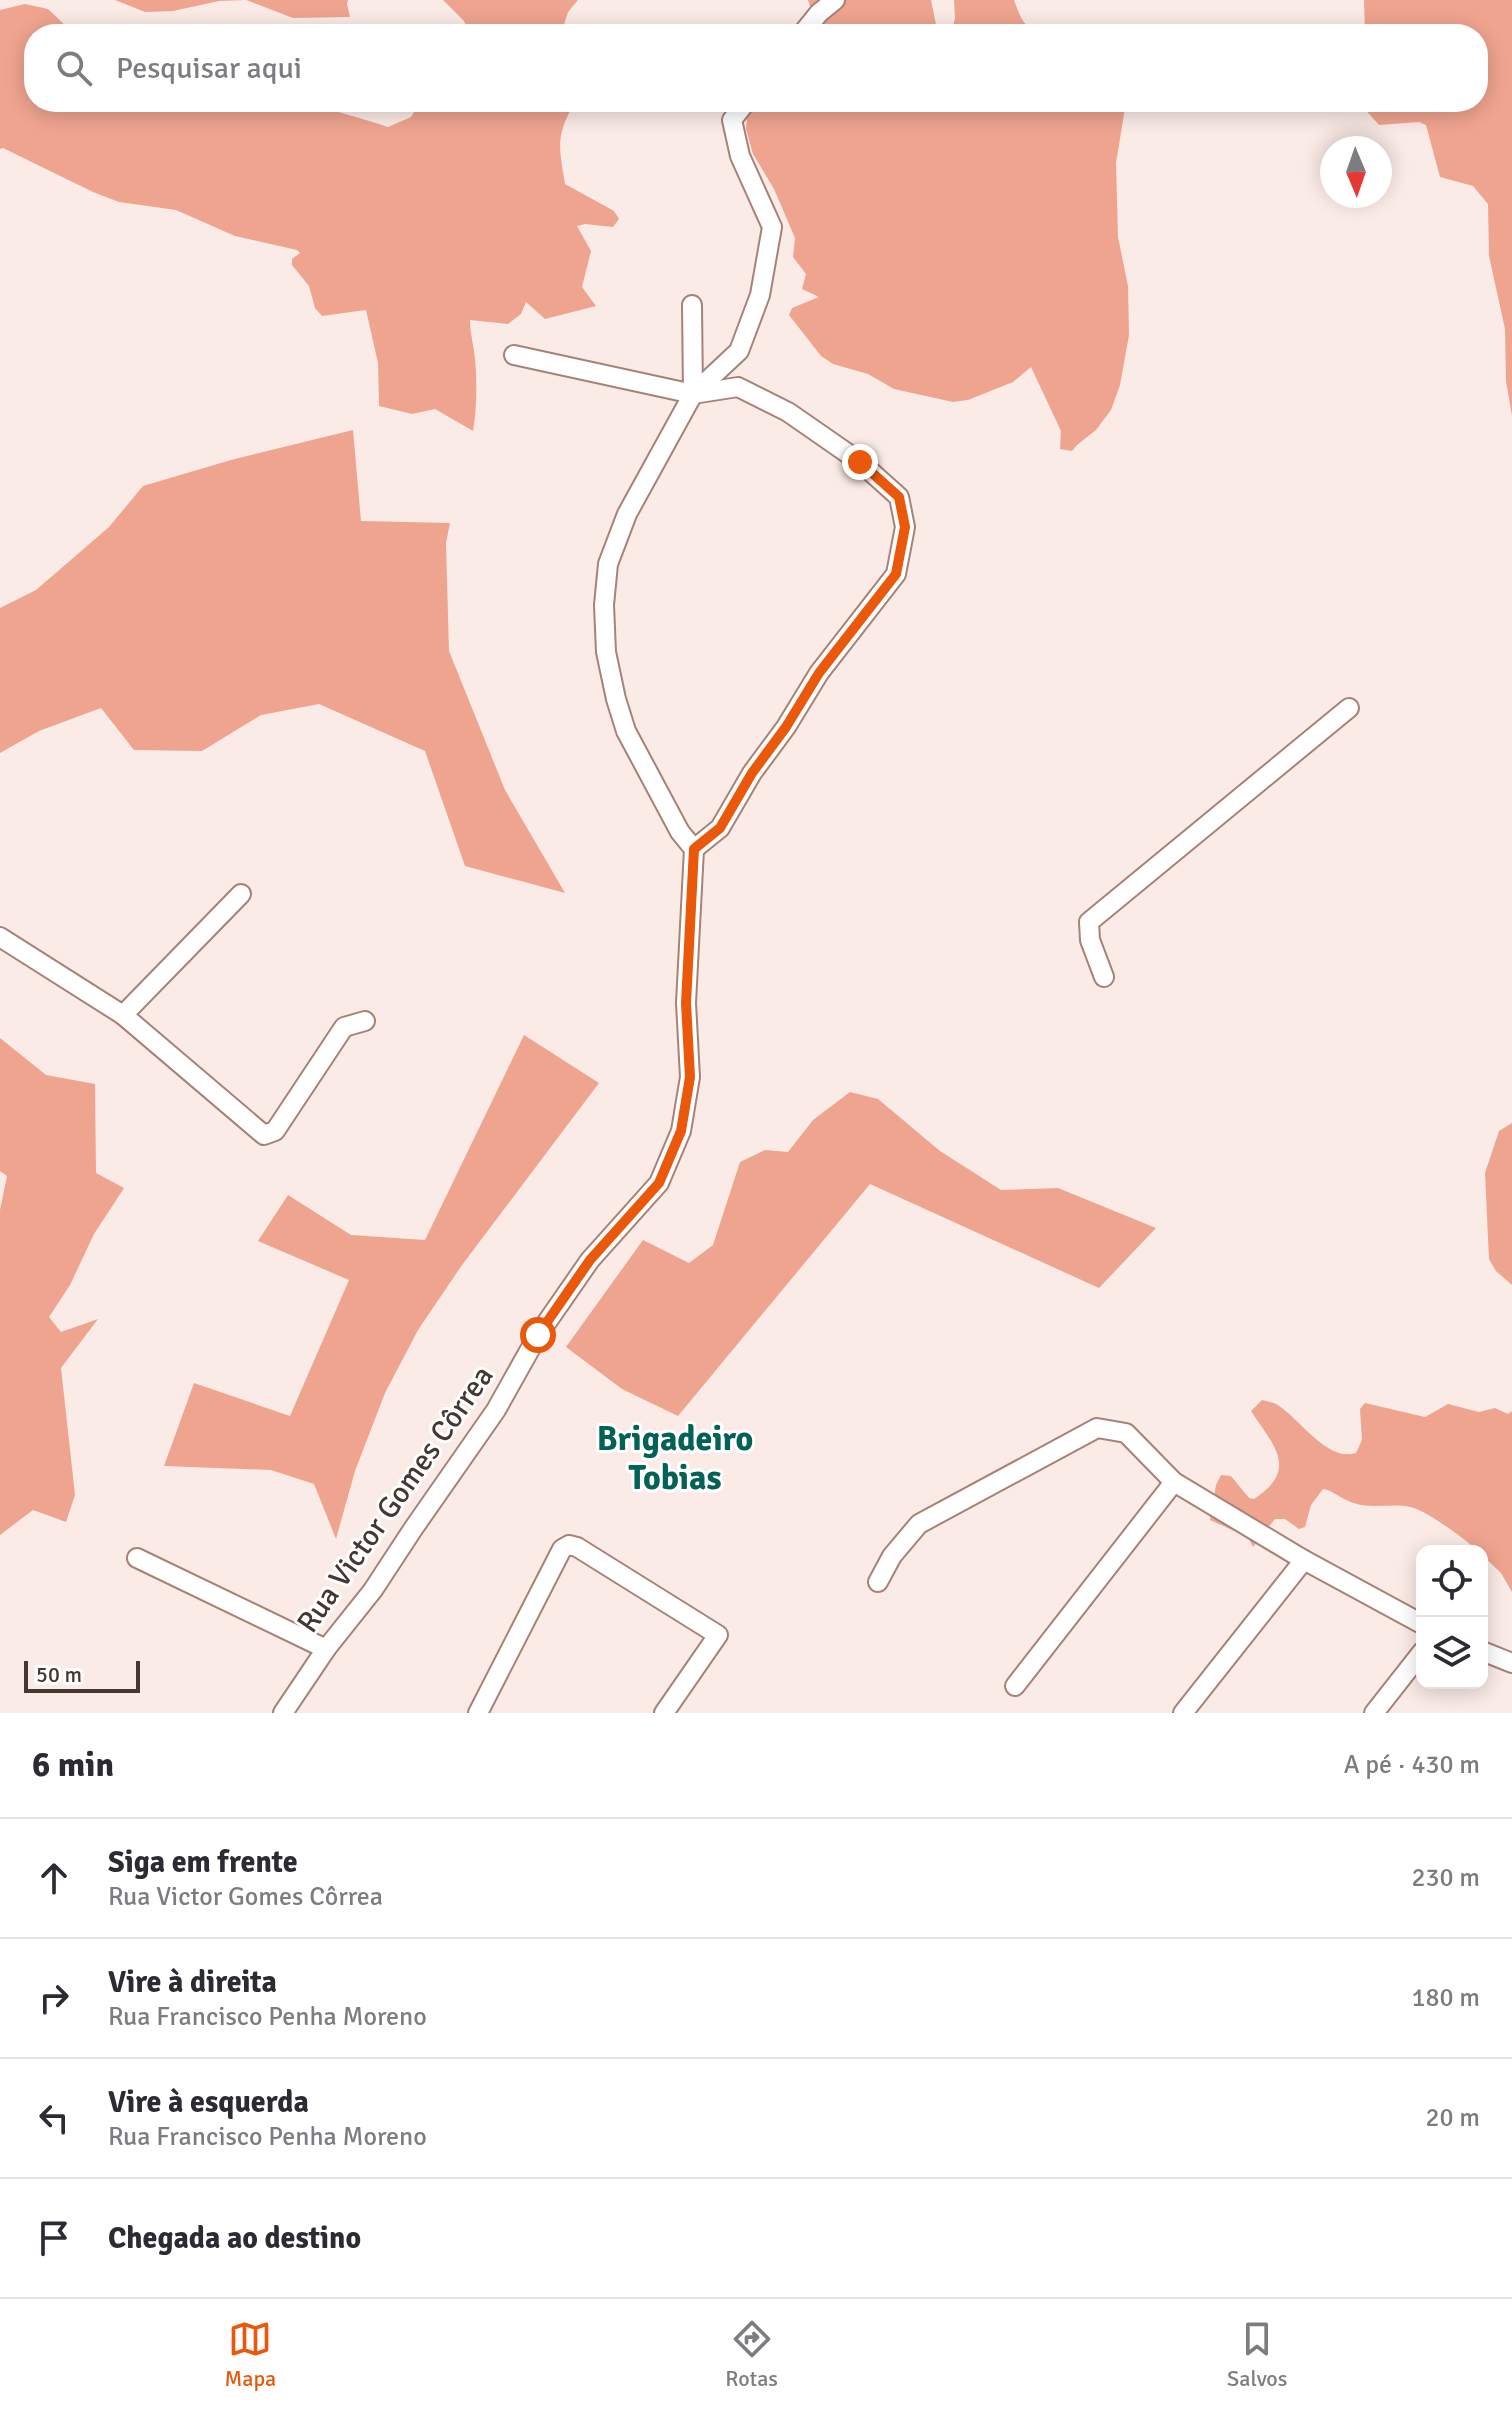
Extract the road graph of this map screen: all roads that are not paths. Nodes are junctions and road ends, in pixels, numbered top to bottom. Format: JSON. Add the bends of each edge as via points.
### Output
{"nodes":[{"id":1,"x":835,"y":0,"type":"edge"},
{"id":2,"x":810,"y":24,"type":"edge"},
{"id":3,"x":738,"y":112,"type":"edge"},
{"id":4,"x":692,"y":305,"type":"dead end"},
{"id":5,"x":514,"y":355,"type":"dead end"},
{"id":6,"x":693,"y":394,"type":"junction"},
{"id":7,"x":1349,"y":708,"type":"dead end"},
{"id":8,"x":694,"y":849,"type":"junction"},
{"id":9,"x":241,"y":894,"type":"dead end"},
{"id":10,"x":0,"y":937,"type":"edge"},
{"id":11,"x":1104,"y":977,"type":"dead end"},
{"id":12,"x":123,"y":1015,"type":"junction"},
{"id":13,"x":365,"y":1021,"type":"dead end"},
{"id":14,"x":1174,"y":1482,"type":"junction"},
{"id":15,"x":137,"y":1558,"type":"dead end"},
{"id":16,"x":1304,"y":1560,"type":"junction"},
{"id":17,"x":878,"y":1582,"type":"dead end"},
{"id":18,"x":1416,"y":1621,"type":"edge"},
{"id":19,"x":326,"y":1649,"type":"junction"},
{"id":20,"x":1488,"y":1653,"type":"edge"},
{"id":21,"x":1416,"y":1660,"type":"edge"},
{"id":22,"x":1512,"y":1663,"type":"edge"},
{"id":23,"x":1015,"y":1686,"type":"dead end"},
{"id":24,"x":283,"y":1713,"type":"edge"},
{"id":25,"x":478,"y":1713,"type":"edge"},
{"id":26,"x":664,"y":1713,"type":"edge"},
{"id":27,"x":1183,"y":1713,"type":"edge"},
{"id":28,"x":1374,"y":1713,"type":"edge"}],
"edges":[{"from":1,"to":2,"type":"street"},
{"from":3,"to":6,"type":"street","via":[[732,120],[740,156],[772,227],[760,295],[739,351]]},
{"from":4,"to":6,"type":"street"},
{"from":5,"to":6,"type":"street"},
{"from":6,"to":8,"type":"street","via":[[627,514],[608,564],[604,605],[606,652],[626,731]]},
{"from":6,"to":8,"type":"street","via":[[738,387],[788,412],[860,462],[899,497],[905,527],[896,574],[819,673],[720,828]]},
{"from":7,"to":11,"type":"street","via":[[1089,922]]},
{"from":8,"to":19,"type":"street","name":"Rua Victor Gomes Côrrea","via":[[686,1003],[690,1077],[681,1131],[659,1183],[590,1260],[538,1335],[496,1410],[373,1590]]},
{"from":9,"to":12,"type":"street"},
{"from":10,"to":12,"type":"street"},
{"from":12,"to":13,"type":"street","via":[[264,1135],[275,1131],[344,1027]]},
{"from":14,"to":16,"type":"street"},
{"from":14,"to":17,"type":"street","via":[[1126,1433],[1097,1428],[919,1524]]},
{"from":14,"to":23,"type":"street"},
{"from":15,"to":19,"type":"street"},
{"from":16,"to":18,"type":"street"},
{"from":16,"to":27,"type":"street"},
{"from":19,"to":24,"type":"street","name":"Rua Victor Gomes Côrrea"},
{"from":20,"to":22,"type":"street"},
{"from":21,"to":28,"type":"street"},
{"from":25,"to":26,"type":"street","via":[[562,1549],[569,1545],[718,1635]]}]}
